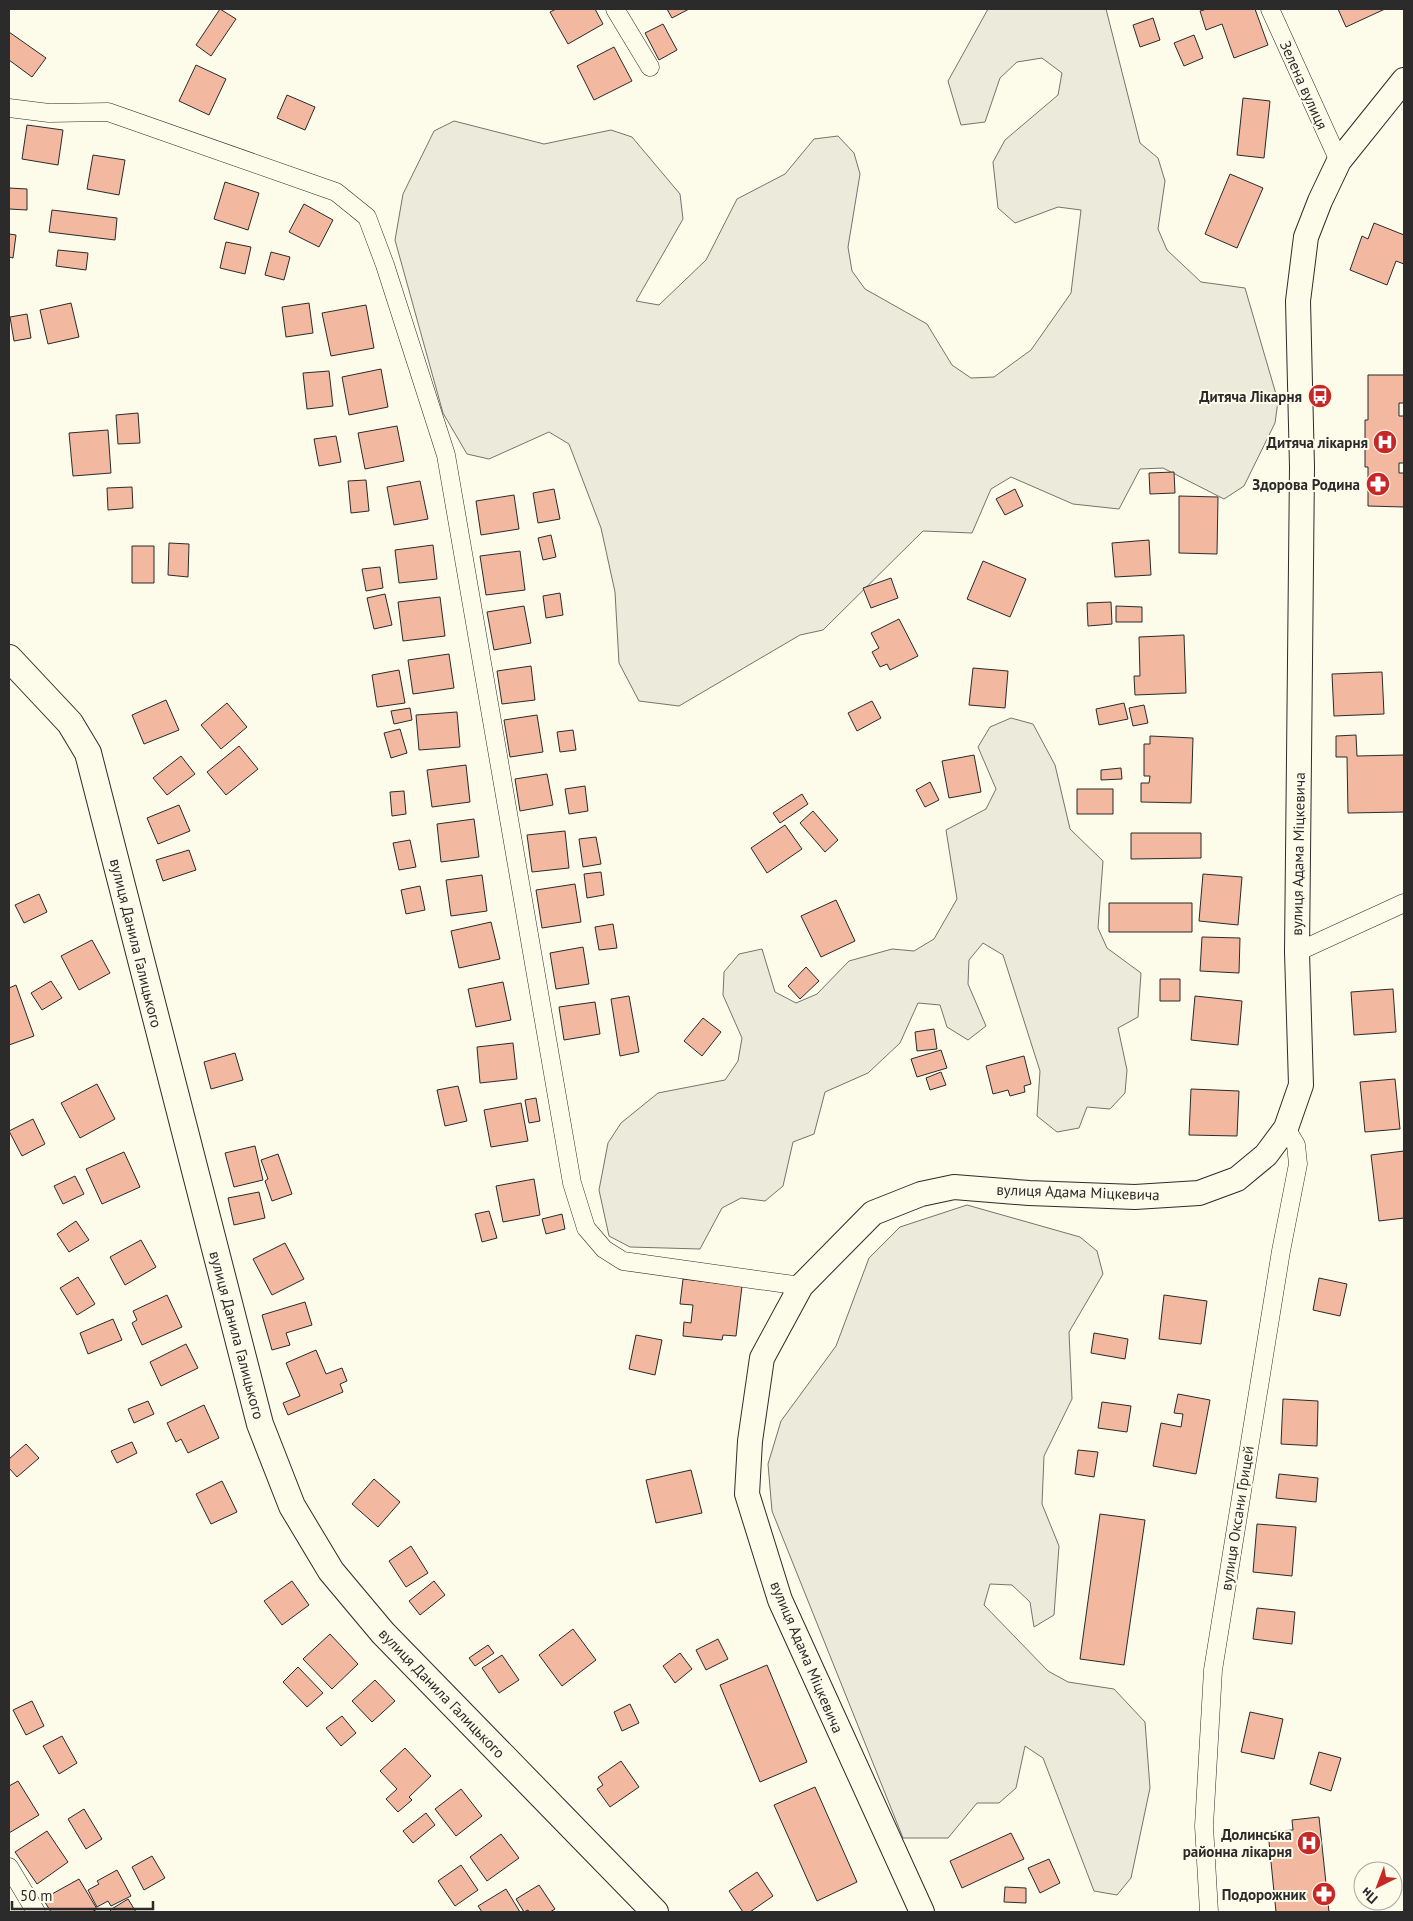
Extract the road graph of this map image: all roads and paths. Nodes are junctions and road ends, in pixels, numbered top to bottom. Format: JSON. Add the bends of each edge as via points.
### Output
{"nodes":[{"id":1,"x":615,"y":9,"type":"edge"},
{"id":2,"x":1270,"y":9,"type":"edge"},
{"id":3,"x":650,"y":67,"type":"dead end"},
{"id":4,"x":1404,"y":80,"type":"edge"},
{"id":5,"x":9,"y":108,"type":"edge"},
{"id":6,"x":1339,"y":161,"type":"junction"},
{"id":7,"x":9,"y":658,"type":"edge"},
{"id":8,"x":1404,"y":903,"type":"edge"},
{"id":9,"x":1296,"y":952,"type":"junction"},
{"id":10,"x":1286,"y":1128,"type":"junction"},
{"id":11,"x":801,"y":1286,"type":"junction"},
{"id":12,"x":9,"y":1867,"type":"edge"},
{"id":13,"x":36,"y":1912,"type":"edge"},
{"id":14,"x":655,"y":1912,"type":"edge"},
{"id":15,"x":922,"y":1912,"type":"edge"},
{"id":16,"x":1209,"y":1912,"type":"edge"}],
"edges":[{"from":1,"to":3,"type":"street"},
{"from":2,"to":6,"type":"street","name":"Зелена вулиця"},
{"from":4,"to":6,"type":"street","name":"вулиця Адама Міцкевича"},
{"from":5,"to":11,"type":"street","via":[[49,113],[108,112],[336,192],[367,217],[446,455],[572,1183],[586,1228],[604,1250],[623,1261]]},
{"from":6,"to":9,"type":"street","name":"вулиця Адама Міцкевича","via":[[1306,237],[1298,301],[1302,467]]},
{"from":7,"to":14,"type":"main road","name":"вулиця Данила Галицького","via":[[70,723],[88,753],[260,1424],[292,1506],[331,1571],[383,1633]]},
{"from":8,"to":9,"type":"street"},
{"from":9,"to":10,"type":"street","name":"вулиця Адама Міцкевича","via":[[1301,1085]]},
{"from":10,"to":11,"type":"street","name":"вулиця Адама Міцкевича","via":[[1266,1156],[1237,1179],[1199,1192],[1135,1197],[954,1187],[921,1194],[873,1213]]},
{"from":10,"to":16,"type":"street","name":"вулиця Оксани Грицей","via":[[1296,1145],[1298,1164],[1213,1670],[1204,1826]]},
{"from":11,"to":15,"type":"street","name":"вулиця Адама Міцкевича","via":[[762,1358],[750,1441],[747,1494],[780,1600]]},
{"from":12,"to":13,"type":"street"}]}
